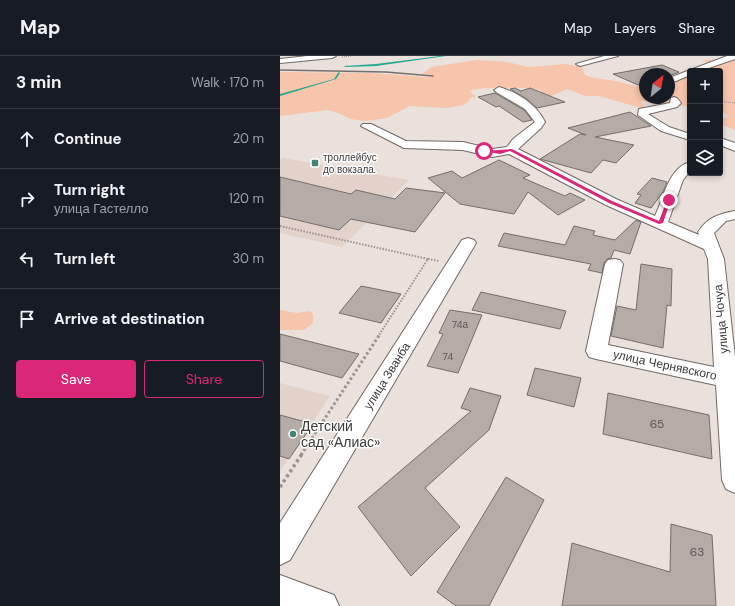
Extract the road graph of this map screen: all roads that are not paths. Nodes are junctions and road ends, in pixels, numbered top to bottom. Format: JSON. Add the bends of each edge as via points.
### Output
{"nodes":[{"id":1,"x":332,"y":56,"type":"edge"},
{"id":2,"x":614,"y":56,"type":"edge"},
{"id":3,"x":735,"y":56,"type":"edge"},
{"id":4,"x":280,"y":61,"type":"edge"},
{"id":5,"x":586,"y":67,"type":"dead end"},
{"id":6,"x":700,"y":68,"type":"edge"},
{"id":7,"x":687,"y":73,"type":"edge"},
{"id":8,"x":675,"y":78,"type":"edge"},
{"id":9,"x":499,"y":90,"type":"dead end"},
{"id":10,"x":674,"y":104,"type":"edge"},
{"id":11,"x":367,"y":126,"type":"dead end"},
{"id":12,"x":687,"y":136,"type":"edge"},
{"id":13,"x":723,"y":142,"type":"edge"},
{"id":14,"x":735,"y":147,"type":"edge"},
{"id":15,"x":511,"y":150,"type":"junction"},
{"id":16,"x":687,"y":168,"type":"edge"},
{"id":17,"x":735,"y":215,"type":"edge"},
{"id":18,"x":660,"y":223,"type":"junction"},
{"id":19,"x":708,"y":239,"type":"junction"},
{"id":20,"x":468,"y":243,"type":"dead end"},
{"id":21,"x":614,"y":264,"type":"dead end"},
{"id":22,"x":730,"y":379,"type":"edge"},
{"id":23,"x":735,"y":480,"type":"edge"},
{"id":24,"x":280,"y":550,"type":"edge"},
{"id":25,"x":280,"y":591,"type":"edge"},
{"id":26,"x":323,"y":606,"type":"edge"}],
"edges":[{"from":1,"to":4,"type":"street"},
{"from":2,"to":5,"type":"street","via":[[580,64]]},
{"from":3,"to":6,"type":"street"},
{"from":7,"to":8,"type":"street"},
{"from":9,"to":15,"type":"street","via":[[529,107],[540,122],[528,135],[517,140]]},
{"from":10,"to":12,"type":"street","via":[[643,112],[666,130]]},
{"from":11,"to":15,"type":"street","via":[[404,144],[463,146],[492,152]]},
{"from":13,"to":14,"type":"street"},
{"from":15,"to":18,"type":"street","via":[[611,202]]},
{"from":16,"to":18,"type":"street","via":[[673,185]]},
{"from":17,"to":19,"type":"street","via":[[722,218]]},
{"from":18,"to":19,"type":"street"},
{"from":19,"to":22,"type":"street","name":"улица Чочуа","via":[[716,259]]},
{"from":20,"to":24,"type":"street","name":"улица Званба"},
{"from":21,"to":22,"type":"street","name":"улица Чернявского","via":[[596,350]]},
{"from":22,"to":23,"type":"street","name":"улица Чочуа"},
{"from":25,"to":26,"type":"street"}]}
